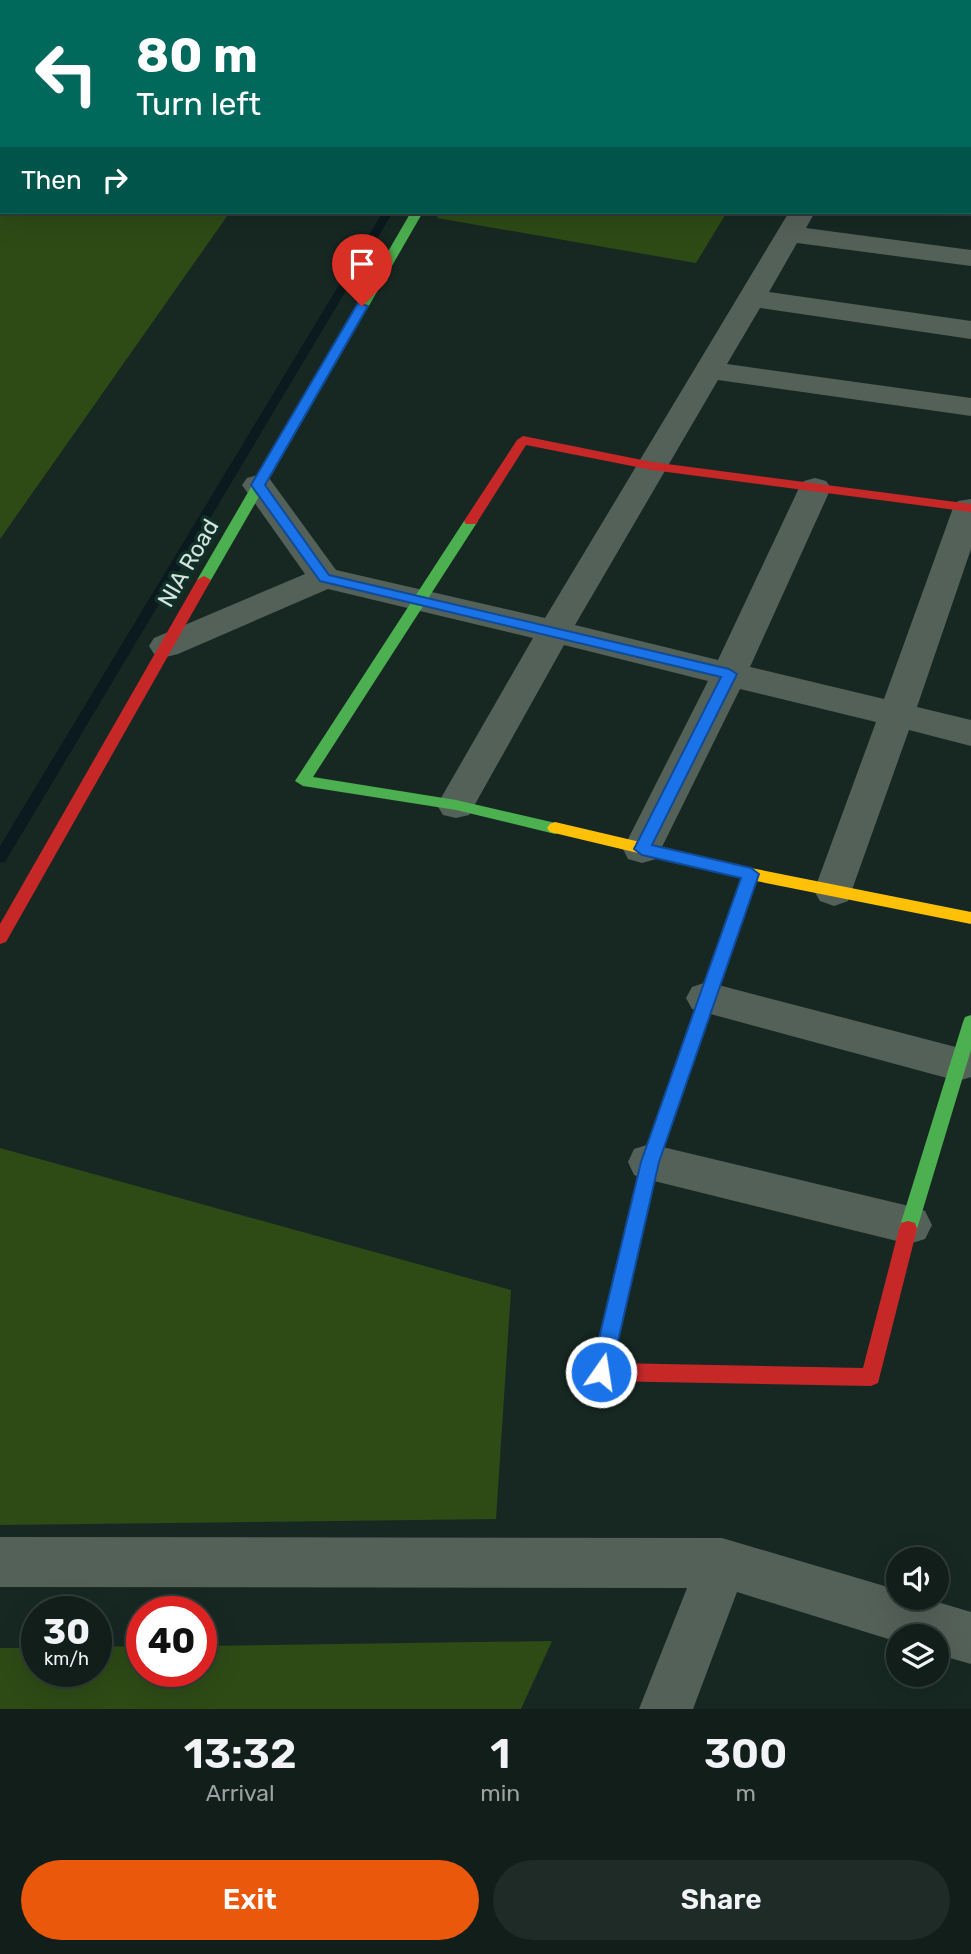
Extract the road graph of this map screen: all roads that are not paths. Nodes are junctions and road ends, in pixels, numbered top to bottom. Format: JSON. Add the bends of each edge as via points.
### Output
{"nodes":[{"id":1,"x":416,"y":214,"type":"edge"},
{"id":2,"x":795,"y":223,"type":"edge"},
{"id":3,"x":971,"y":258,"type":"edge"},
{"id":4,"x":751,"y":298,"type":"junction"},
{"id":5,"x":971,"y":330,"type":"edge"},
{"id":6,"x":708,"y":370,"type":"junction"},
{"id":7,"x":971,"y":407,"type":"edge"},
{"id":8,"x":652,"y":466,"type":"junction"},
{"id":9,"x":258,"y":485,"type":"junction"},
{"id":10,"x":815,"y":488,"type":"junction"},
{"id":11,"x":970,"y":508,"type":"edge"},
{"id":12,"x":325,"y":578,"type":"junction"},
{"id":13,"x":420,"y":599,"type":"junction"},
{"id":14,"x":554,"y":632,"type":"junction"},
{"id":15,"x":166,"y":646,"type":"junction"},
{"id":16,"x":729,"y":674,"type":"junction"},
{"id":17,"x":896,"y":715,"type":"junction"},
{"id":18,"x":971,"y":733,"type":"edge"},
{"id":19,"x":456,"y":805,"type":"junction"},
{"id":20,"x":642,"y":849,"type":"junction"},
{"id":21,"x":751,"y":874,"type":"junction"},
{"id":22,"x":834,"y":891,"type":"junction"},
{"id":23,"x":971,"y":918,"type":"edge"},
{"id":24,"x":0,"y":938,"type":"edge"},
{"id":25,"x":707,"y":999,"type":"junction"},
{"id":26,"x":971,"y":1022,"type":"edge"},
{"id":27,"x":958,"y":1064,"type":"junction"},
{"id":28,"x":650,"y":1162,"type":"junction"},
{"id":29,"x":909,"y":1225,"type":"junction"},
{"id":30,"x":0,"y":1562,"type":"edge"},
{"id":31,"x":722,"y":1563,"type":"junction"},
{"id":32,"x":971,"y":1638,"type":"edge"},
{"id":33,"x":666,"y":1709,"type":"edge"}],
"edges":[{"from":1,"to":9,"type":"street","name":"NIA Road"},
{"from":2,"to":3,"type":"street"},
{"from":2,"to":4,"type":"street"},
{"from":4,"to":5,"type":"street"},
{"from":4,"to":6,"type":"street"},
{"from":6,"to":7,"type":"street"},
{"from":6,"to":8,"type":"street"},
{"from":8,"to":10,"type":"street"},
{"from":8,"to":13,"type":"street","via":[[523,440]]},
{"from":8,"to":14,"type":"street"},
{"from":9,"to":12,"type":"street"},
{"from":9,"to":15,"type":"street","name":"NIA Road"},
{"from":10,"to":11,"type":"street"},
{"from":10,"to":16,"type":"street"},
{"from":11,"to":17,"type":"street"},
{"from":12,"to":13,"type":"street"},
{"from":12,"to":15,"type":"street"},
{"from":13,"to":14,"type":"street"},
{"from":13,"to":19,"type":"street","via":[[303,781]]},
{"from":14,"to":16,"type":"street"},
{"from":14,"to":19,"type":"street"},
{"from":15,"to":24,"type":"street","name":"NIA Road"},
{"from":16,"to":17,"type":"street"},
{"from":16,"to":20,"type":"street"},
{"from":17,"to":18,"type":"street"},
{"from":17,"to":22,"type":"street"},
{"from":19,"to":20,"type":"street"},
{"from":20,"to":21,"type":"street"},
{"from":21,"to":22,"type":"street"},
{"from":21,"to":25,"type":"street"},
{"from":22,"to":23,"type":"street"},
{"from":25,"to":27,"type":"street"},
{"from":25,"to":28,"type":"street"},
{"from":26,"to":27,"type":"street"},
{"from":27,"to":29,"type":"street"},
{"from":28,"to":29,"type":"street"},
{"from":28,"to":29,"type":"street","via":[[601,1372],[871,1377]]},
{"from":30,"to":31,"type":"street"},
{"from":31,"to":32,"type":"street"},
{"from":31,"to":33,"type":"street"}]}
